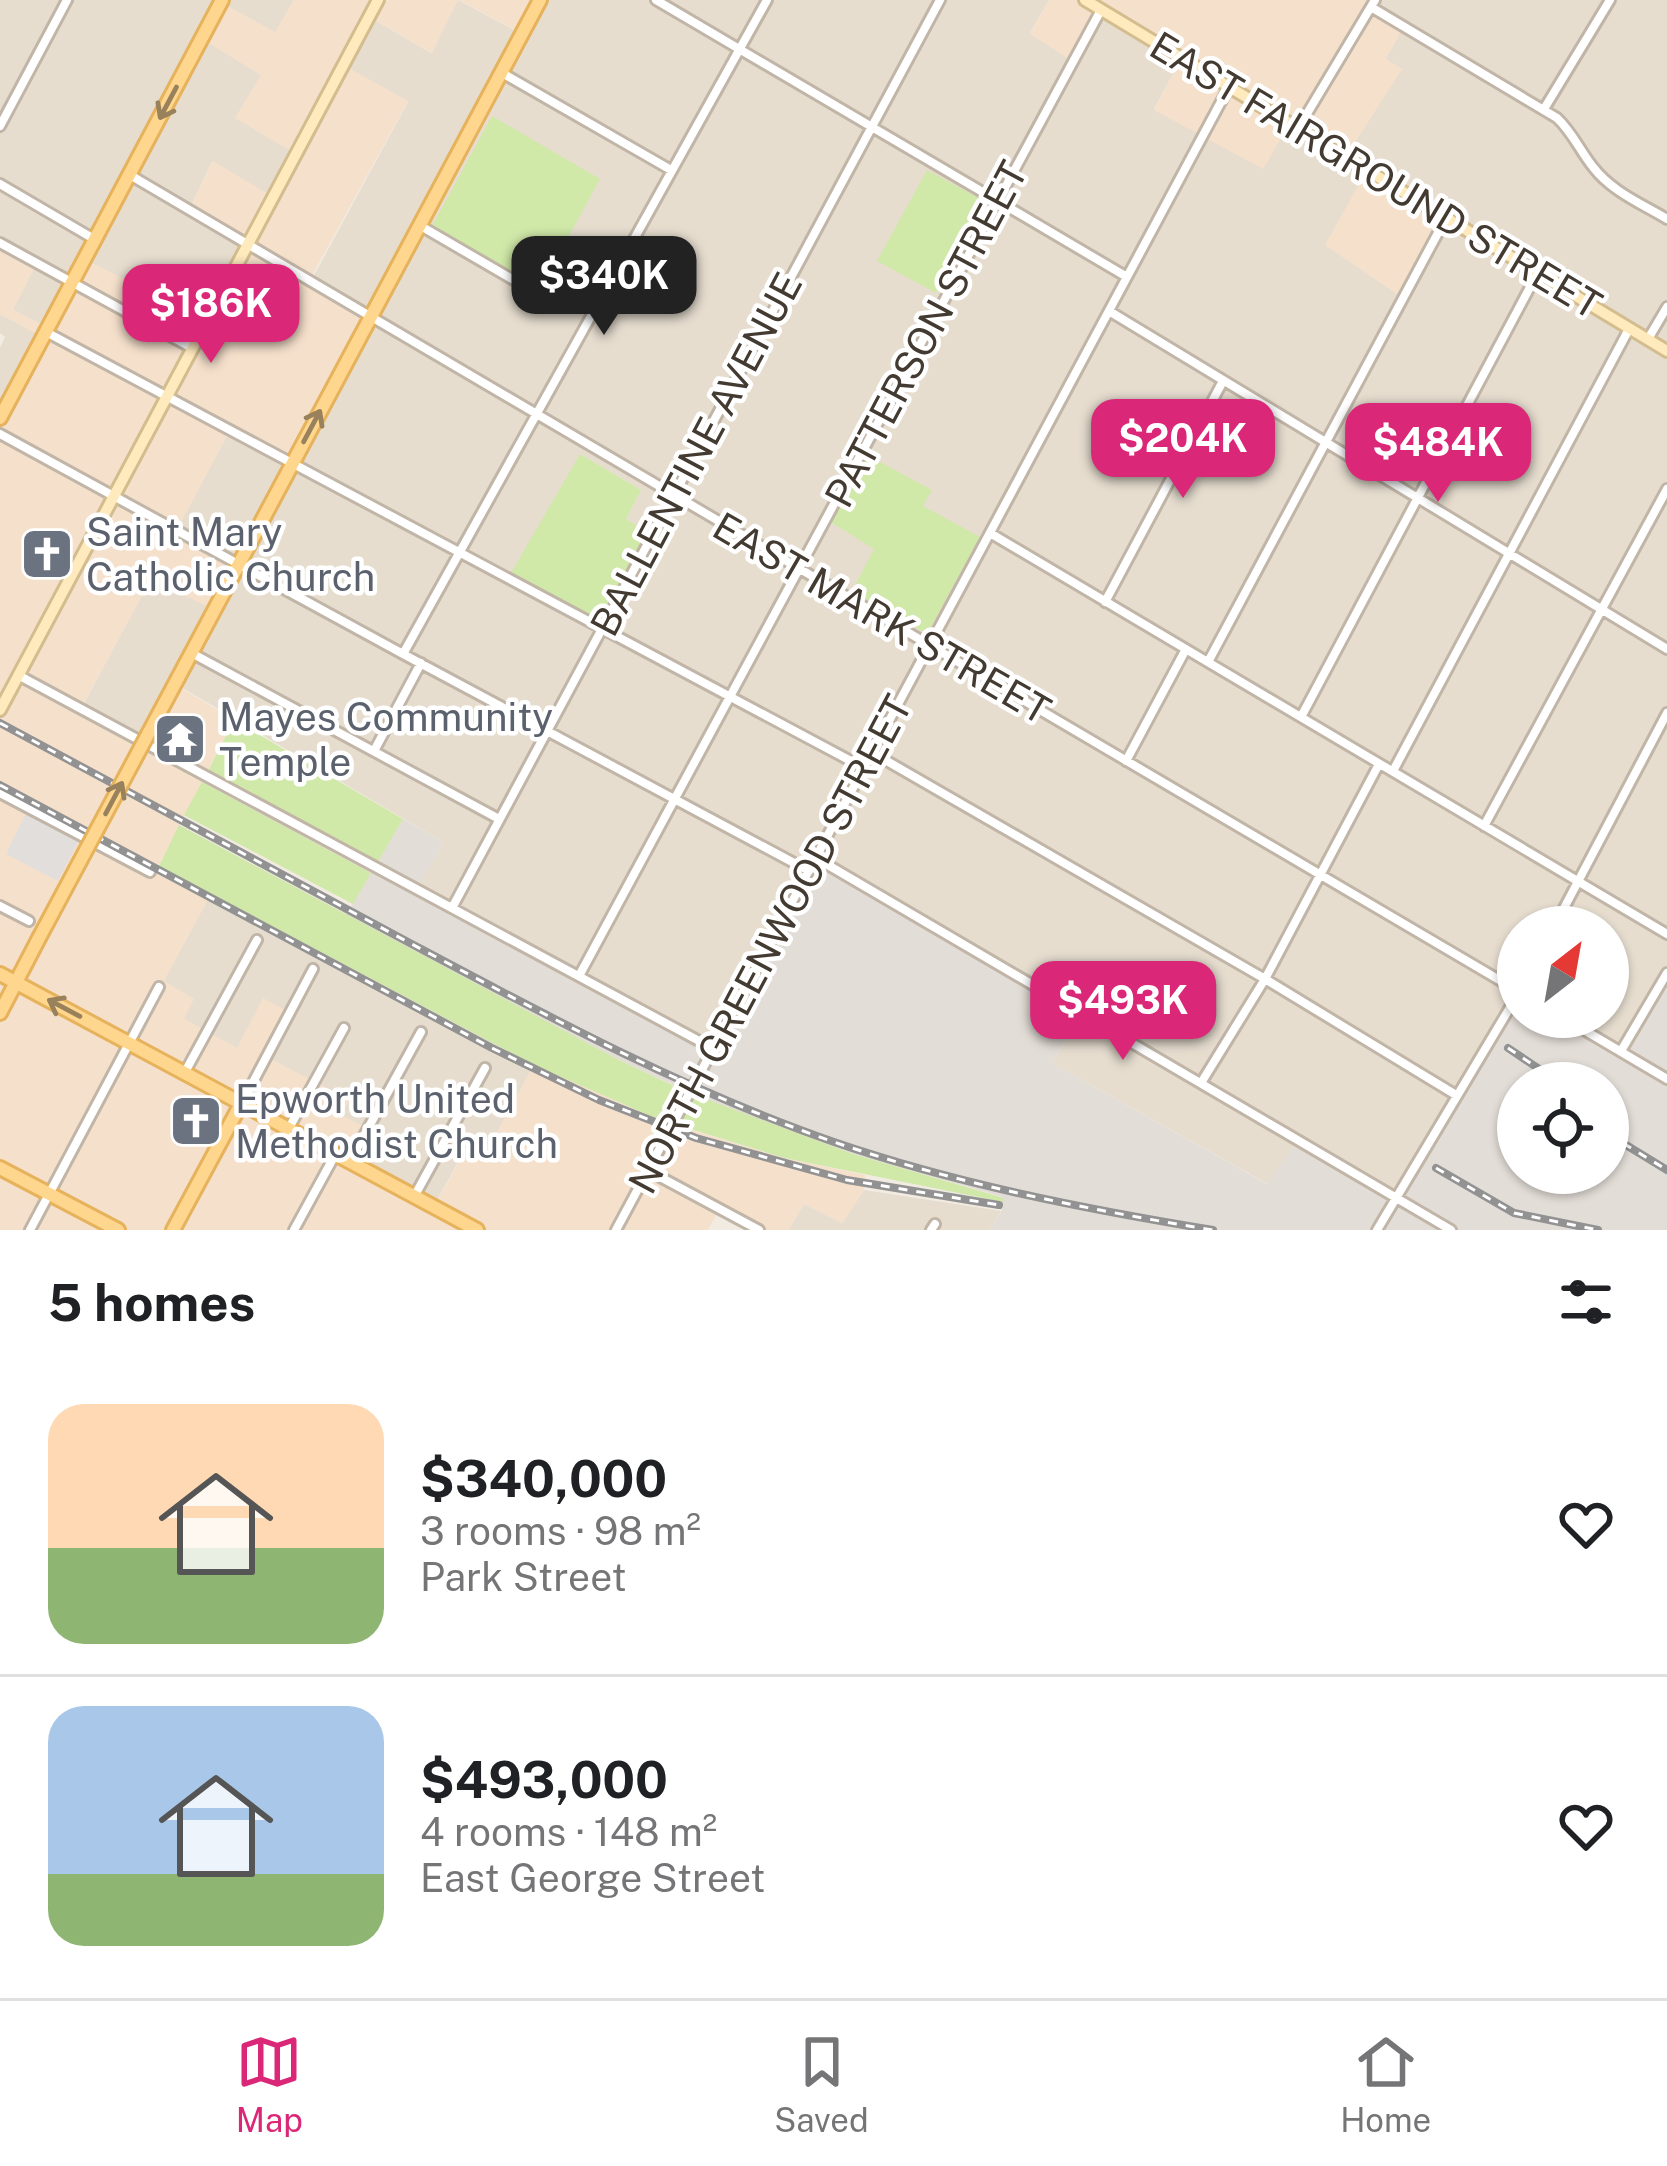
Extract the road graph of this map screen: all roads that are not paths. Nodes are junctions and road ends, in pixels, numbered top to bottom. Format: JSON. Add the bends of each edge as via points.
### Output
{"nodes":[{"id":1,"x":68,"y":0,"type":"edge"},
{"id":2,"x":222,"y":0,"type":"edge"},
{"id":3,"x":379,"y":0,"type":"edge"},
{"id":4,"x":540,"y":0,"type":"edge"},
{"id":5,"x":656,"y":0,"type":"edge"},
{"id":6,"x":767,"y":0,"type":"edge"},
{"id":7,"x":940,"y":0,"type":"edge"},
{"id":8,"x":1085,"y":0,"type":"edge"},
{"id":9,"x":1610,"y":0,"type":"edge"},
{"id":10,"x":1373,"y":3,"type":"edge"},
{"id":11,"x":1101,"y":10,"type":"junction"},
{"id":12,"x":740,"y":49,"type":"junction"},
{"id":13,"x":502,"y":73,"type":"junction"},
{"id":14,"x":1229,"y":86,"type":"junction"},
{"id":15,"x":1544,"y":109,"type":"junction"},
{"id":16,"x":0,"y":126,"type":"edge"},
{"id":17,"x":872,"y":127,"type":"junction"},
{"id":18,"x":1300,"y":127,"type":"junction"},
{"id":19,"x":671,"y":170,"type":"junction"},
{"id":20,"x":130,"y":175,"type":"junction"},
{"id":21,"x":0,"y":184,"type":"edge"},
{"id":22,"x":998,"y":201,"type":"junction"},
{"id":23,"x":1447,"y":218,"type":"junction"},
{"id":24,"x":1667,"y":219,"type":"edge"},
{"id":25,"x":418,"y":225,"type":"junction"},
{"id":26,"x":95,"y":240,"type":"junction"},
{"id":27,"x":0,"y":243,"type":"edge"},
{"id":28,"x":247,"y":245,"type":"junction"},
{"id":29,"x":1538,"y":273,"type":"junction"},
{"id":30,"x":1127,"y":277,"type":"junction"},
{"id":31,"x":71,"y":284,"type":"junction"},
{"id":32,"x":536,"y":293,"type":"dead end"},
{"id":33,"x":1667,"y":307,"type":"edge"},
{"id":34,"x":1109,"y":311,"type":"junction"},
{"id":35,"x":370,"y":317,"type":"junction"},
{"id":36,"x":1629,"y":328,"type":"junction"},
{"id":37,"x":46,"y":332,"type":"junction"},
{"id":38,"x":1648,"y":340,"type":"junction"},
{"id":39,"x":194,"y":349,"type":"junction"},
{"id":40,"x":1667,"y":351,"type":"edge"},
{"id":41,"x":0,"y":380,"type":"edge"},
{"id":42,"x":1223,"y":381,"type":"junction"},
{"id":43,"x":15,"y":389,"type":"junction"},
{"id":44,"x":167,"y":396,"type":"junction"},
{"id":45,"x":536,"y":415,"type":"junction"},
{"id":46,"x":0,"y":418,"type":"edge"},
{"id":47,"x":0,"y":434,"type":"edge"},
{"id":48,"x":1327,"y":443,"type":"junction"},
{"id":49,"x":292,"y":463,"type":"junction"},
{"id":50,"x":1667,"y":489,"type":"edge"},
{"id":51,"x":673,"y":496,"type":"junction"},
{"id":52,"x":113,"y":498,"type":"junction"},
{"id":53,"x":1418,"y":498,"type":"junction"},
{"id":54,"x":990,"y":533,"type":"junction"},
{"id":55,"x":460,"y":552,"type":"junction"},
{"id":56,"x":1509,"y":554,"type":"junction"},
{"id":57,"x":238,"y":565,"type":"junction"},
{"id":58,"x":798,"y":569,"type":"junction"},
{"id":59,"x":1105,"y":602,"type":"junction"},
{"id":60,"x":1601,"y":609,"type":"junction"},
{"id":61,"x":602,"y":628,"type":"junction"},
{"id":62,"x":929,"y":646,"type":"junction"},
{"id":63,"x":1186,"y":649,"type":"junction"},
{"id":64,"x":1667,"y":649,"type":"edge"},
{"id":65,"x":403,"y":654,"type":"junction"},
{"id":66,"x":197,"y":656,"type":"dead end"},
{"id":67,"x":1208,"y":662,"type":"junction"},
{"id":68,"x":421,"y":663,"type":"junction"},
{"id":69,"x":18,"y":675,"type":"junction"},
{"id":70,"x":730,"y":696,"type":"junction"},
{"id":71,"x":0,"y":710,"type":"edge"},
{"id":72,"x":1667,"y":713,"type":"edge"},
{"id":73,"x":1300,"y":717,"type":"junction"},
{"id":74,"x":547,"y":730,"type":"junction"},
{"id":75,"x":374,"y":752,"type":"junction"},
{"id":76,"x":873,"y":753,"type":"junction"},
{"id":77,"x":1126,"y":761,"type":"junction"},
{"id":78,"x":1379,"y":764,"type":"junction"},
{"id":79,"x":865,"y":768,"type":"junction"},
{"id":80,"x":1393,"y":772,"type":"junction"},
{"id":81,"x":0,"y":794,"type":"edge"},
{"id":82,"x":675,"y":799,"type":"junction"},
{"id":83,"x":500,"y":819,"type":"junction"},
{"id":84,"x":1484,"y":826,"type":"junction"},
{"id":85,"x":816,"y":858,"type":"junction"},
{"id":86,"x":809,"y":871,"type":"junction"},
{"id":87,"x":150,"y":872,"type":"dead end"},
{"id":88,"x":1322,"y":876,"type":"junction"},
{"id":89,"x":1578,"y":881,"type":"junction"},
{"id":90,"x":0,"y":906,"type":"edge"},
{"id":91,"x":1565,"y":906,"type":"edge"},
{"id":92,"x":452,"y":908,"type":"junction"},
{"id":93,"x":29,"y":921,"type":"dead end"},
{"id":94,"x":1667,"y":934,"type":"edge"},
{"id":95,"x":256,"y":940,"type":"dead end"},
{"id":96,"x":313,"y":969,"type":"dead end"},
{"id":97,"x":1667,"y":973,"type":"edge"},
{"id":98,"x":0,"y":974,"type":"edge"},
{"id":99,"x":579,"y":976,"type":"junction"},
{"id":100,"x":1265,"y":979,"type":"junction"},
{"id":101,"x":1497,"y":980,"type":"edge"},
{"id":102,"x":16,"y":982,"type":"junction"},
{"id":103,"x":159,"y":987,"type":"dead end"},
{"id":104,"x":0,"y":1013,"type":"edge"},
{"id":105,"x":344,"y":1028,"type":"dead end"},
{"id":106,"x":1497,"y":1028,"type":"edge"},
{"id":107,"x":421,"y":1032,"type":"dead end"},
{"id":108,"x":1598,"y":1038,"type":"edge"},
{"id":109,"x":129,"y":1043,"type":"junction"},
{"id":110,"x":714,"y":1048,"type":"junction"},
{"id":111,"x":1621,"y":1051,"type":"junction"},
{"id":112,"x":485,"y":1068,"type":"dead end"},
{"id":113,"x":185,"y":1072,"type":"junction"},
{"id":114,"x":1667,"y":1079,"type":"edge"},
{"id":115,"x":1201,"y":1083,"type":"junction"},
{"id":116,"x":1456,"y":1095,"type":"junction"},
{"id":117,"x":242,"y":1102,"type":"junction"},
{"id":118,"x":289,"y":1128,"type":"junction"},
{"id":119,"x":335,"y":1153,"type":"junction"},
{"id":120,"x":350,"y":1161,"type":"junction"},
{"id":121,"x":0,"y":1168,"type":"edge"},
{"id":122,"x":649,"y":1171,"type":"junction"},
{"id":123,"x":49,"y":1192,"type":"junction"},
{"id":124,"x":415,"y":1196,"type":"junction"},
{"id":125,"x":1395,"y":1198,"type":"junction"},
{"id":126,"x":29,"y":1230,"type":"edge"},
{"id":127,"x":118,"y":1230,"type":"edge"},
{"id":128,"x":172,"y":1230,"type":"edge"},
{"id":129,"x":294,"y":1230,"type":"edge"},
{"id":130,"x":477,"y":1230,"type":"edge"},
{"id":131,"x":616,"y":1230,"type":"edge"},
{"id":132,"x":759,"y":1230,"type":"edge"},
{"id":133,"x":1377,"y":1230,"type":"edge"},
{"id":134,"x":1451,"y":1230,"type":"edge"}],
"edges":[{"from":1,"to":16,"type":"street"},
{"from":2,"to":20,"type":"main road","one_way":true},
{"from":3,"to":28,"type":"street"},
{"from":4,"to":13,"type":"main road"},
{"from":5,"to":12,"type":"street"},
{"from":6,"to":12,"type":"street"},
{"from":7,"to":17,"type":"street","name":"BALLENTINE AVENUE"},
{"from":8,"to":11,"type":"street","name":"EAST FAIRGROUND STREET"},
{"from":9,"to":15,"type":"street"},
{"from":10,"to":15,"type":"street"},
{"from":10,"to":18,"type":"street"},
{"from":11,"to":14,"type":"street","name":"EAST FAIRGROUND STREET"},
{"from":11,"to":22,"type":"street","name":"PATTERSON STREET"},
{"from":12,"to":17,"type":"street"},
{"from":12,"to":19,"type":"street"},
{"from":13,"to":19,"type":"street"},
{"from":13,"to":25,"type":"main road"},
{"from":14,"to":18,"type":"street","name":"EAST FAIRGROUND STREET"},
{"from":14,"to":30,"type":"street","name":"NORTH GREENWOOD STREET"},
{"from":15,"to":24,"type":"street","via":[[1609,184]]},
{"from":17,"to":22,"type":"street"},
{"from":17,"to":51,"type":"street","name":"BALLENTINE AVENUE"},
{"from":18,"to":23,"type":"street","name":"EAST FAIRGROUND STREET"},
{"from":19,"to":45,"type":"street"},
{"from":20,"to":26,"type":"main road"},
{"from":20,"to":28,"type":"street","name":"EAST MARK STREET"},
{"from":21,"to":26,"type":"street"},
{"from":22,"to":30,"type":"street"},
{"from":22,"to":58,"type":"street","name":"PATTERSON STREET"},
{"from":23,"to":29,"type":"street","name":"EAST FAIRGROUND STREET"},
{"from":23,"to":48,"type":"street"},
{"from":25,"to":32,"type":"street"},
{"from":25,"to":35,"type":"main road"},
{"from":26,"to":31,"type":"main road"},
{"from":27,"to":31,"type":"street"},
{"from":28,"to":35,"type":"street","name":"EAST MARK STREET"},
{"from":28,"to":39,"type":"street"},
{"from":29,"to":36,"type":"street","name":"EAST FAIRGROUND STREET"},
{"from":29,"to":53,"type":"street"},
{"from":30,"to":34,"type":"street","name":"NORTH GREENWOOD STREET"},
{"from":31,"to":37,"type":"main road"},
{"from":31,"to":39,"type":"street"},
{"from":33,"to":38,"type":"street"},
{"from":34,"to":42,"type":"street"},
{"from":34,"to":54,"type":"street","name":"NORTH GREENWOOD STREET"},
{"from":35,"to":45,"type":"street","name":"EAST MARK STREET"},
{"from":49,"to":35,"type":"main road","one_way":true},
{"from":36,"to":38,"type":"street","name":"EAST FAIRGROUND STREET"},
{"from":36,"to":56,"type":"street"},
{"from":37,"to":43,"type":"main road"},
{"from":37,"to":44,"type":"street"},
{"from":38,"to":40,"type":"street","name":"EAST FAIRGROUND STREET"},
{"from":39,"to":44,"type":"street"},
{"from":41,"to":43,"type":"street"},
{"from":42,"to":48,"type":"street"},
{"from":42,"to":59,"type":"street"},
{"from":43,"to":46,"type":"main road"},
{"from":44,"to":49,"type":"street"},
{"from":44,"to":52,"type":"street"},
{"from":45,"to":51,"type":"street","name":"EAST MARK STREET"},
{"from":45,"to":55,"type":"street"},
{"from":47,"to":52,"type":"street"},
{"from":48,"to":53,"type":"street"},
{"from":48,"to":67,"type":"street"},
{"from":49,"to":55,"type":"street"},
{"from":49,"to":57,"type":"main road"},
{"from":50,"to":60,"type":"street"},
{"from":51,"to":58,"type":"street","name":"EAST MARK STREET"},
{"from":51,"to":61,"type":"street","name":"BALLENTINE AVENUE"},
{"from":52,"to":57,"type":"street"},
{"from":52,"to":69,"type":"street"},
{"from":53,"to":56,"type":"street"},
{"from":53,"to":73,"type":"street"},
{"from":54,"to":59,"type":"street"},
{"from":54,"to":62,"type":"street","name":"NORTH GREENWOOD STREET"},
{"from":55,"to":61,"type":"street"},
{"from":55,"to":65,"type":"street"},
{"from":56,"to":60,"type":"street"},
{"from":56,"to":80,"type":"street"},
{"from":57,"to":65,"type":"street"},
{"from":102,"to":57,"type":"main road","one_way":true,"bridge":true},
{"from":58,"to":62,"type":"street","name":"EAST MARK STREET"},
{"from":58,"to":70,"type":"street","name":"PATTERSON STREET"},
{"from":59,"to":63,"type":"street"},
{"from":60,"to":64,"type":"street"},
{"from":60,"to":84,"type":"street"},
{"from":61,"to":70,"type":"street"},
{"from":61,"to":74,"type":"street","name":"BALLENTINE AVENUE"},
{"from":62,"to":76,"type":"street","name":"NORTH GREENWOOD STREET"},
{"from":62,"to":77,"type":"street","name":"EAST MARK STREET"},
{"from":63,"to":67,"type":"street"},
{"from":63,"to":77,"type":"street"},
{"from":65,"to":68,"type":"street"},
{"from":66,"to":75,"type":"street"},
{"from":67,"to":73,"type":"street"},
{"from":68,"to":74,"type":"street"},
{"from":68,"to":75,"type":"street"},
{"from":69,"to":71,"type":"street"},
{"from":69,"to":92,"type":"street"},
{"from":70,"to":79,"type":"street"},
{"from":70,"to":82,"type":"street","name":"PATTERSON STREET"},
{"from":72,"to":89,"type":"street"},
{"from":73,"to":78,"type":"street"},
{"from":74,"to":82,"type":"street"},
{"from":74,"to":83,"type":"street","name":"BALLENTINE AVENUE"},
{"from":75,"to":83,"type":"street"},
{"from":76,"to":79,"type":"street","name":"NORTH GREENWOOD STREET"},
{"from":76,"to":100,"type":"street"},
{"from":77,"to":88,"type":"street","name":"EAST MARK STREET"},
{"from":78,"to":80,"type":"street"},
{"from":78,"to":88,"type":"street"},
{"from":79,"to":85,"type":"street","name":"NORTH GREENWOOD STREET"},
{"from":80,"to":84,"type":"street"},
{"from":81,"to":87,"type":"street"},
{"from":82,"to":86,"type":"street"},
{"from":82,"to":99,"type":"street","name":"PATTERSON STREET"},
{"from":83,"to":92,"type":"street","name":"BALLENTINE AVENUE"},
{"from":84,"to":89,"type":"street"},
{"from":85,"to":86,"type":"street","name":"NORTH GREENWOOD STREET"},
{"from":85,"to":115,"type":"street"},
{"from":86,"to":110,"type":"street","name":"NORTH GREENWOOD STREET"},
{"from":88,"to":100,"type":"street"},
{"from":88,"to":101,"type":"street","name":"EAST MARK STREET"},
{"from":89,"to":91,"type":"street"},
{"from":89,"to":94,"type":"street"},
{"from":90,"to":93,"type":"street"},
{"from":92,"to":99,"type":"street"},
{"from":95,"to":113,"type":"street"},
{"from":96,"to":117,"type":"street"},
{"from":97,"to":111,"type":"street"},
{"from":98,"to":102,"type":"main road"},
{"from":99,"to":110,"type":"street"},
{"from":100,"to":115,"type":"street"},
{"from":100,"to":116,"type":"street"},
{"from":102,"to":104,"type":"main road"},
{"from":109,"to":102,"type":"main road","one_way":true},
{"from":103,"to":109,"type":"street"},
{"from":105,"to":118,"type":"street"},
{"from":106,"to":116,"type":"street"},
{"from":107,"to":120,"type":"street"},
{"from":108,"to":111,"type":"street"},
{"from":109,"to":113,"type":"main road"},
{"from":109,"to":123,"type":"street"},
{"from":110,"to":122,"type":"street","name":"NORTH GREENWOOD STREET"},
{"from":111,"to":114,"type":"street"},
{"from":112,"to":124,"type":"street"},
{"from":113,"to":117,"type":"main road"},
{"from":115,"to":125,"type":"street"},
{"from":116,"to":125,"type":"street"},
{"from":117,"to":118,"type":"main road"},
{"from":117,"to":128,"type":"main road"},
{"from":118,"to":119,"type":"main road"},
{"from":119,"to":120,"type":"main road"},
{"from":119,"to":129,"type":"street"},
{"from":120,"to":124,"type":"main road"},
{"from":121,"to":123,"type":"main road"},
{"from":122,"to":131,"type":"street","name":"NORTH GREENWOOD STREET"},
{"from":122,"to":132,"type":"street"},
{"from":123,"to":126,"type":"street"},
{"from":123,"to":127,"type":"main road"},
{"from":124,"to":130,"type":"main road"},
{"from":125,"to":133,"type":"street"},
{"from":125,"to":134,"type":"street"}]}
